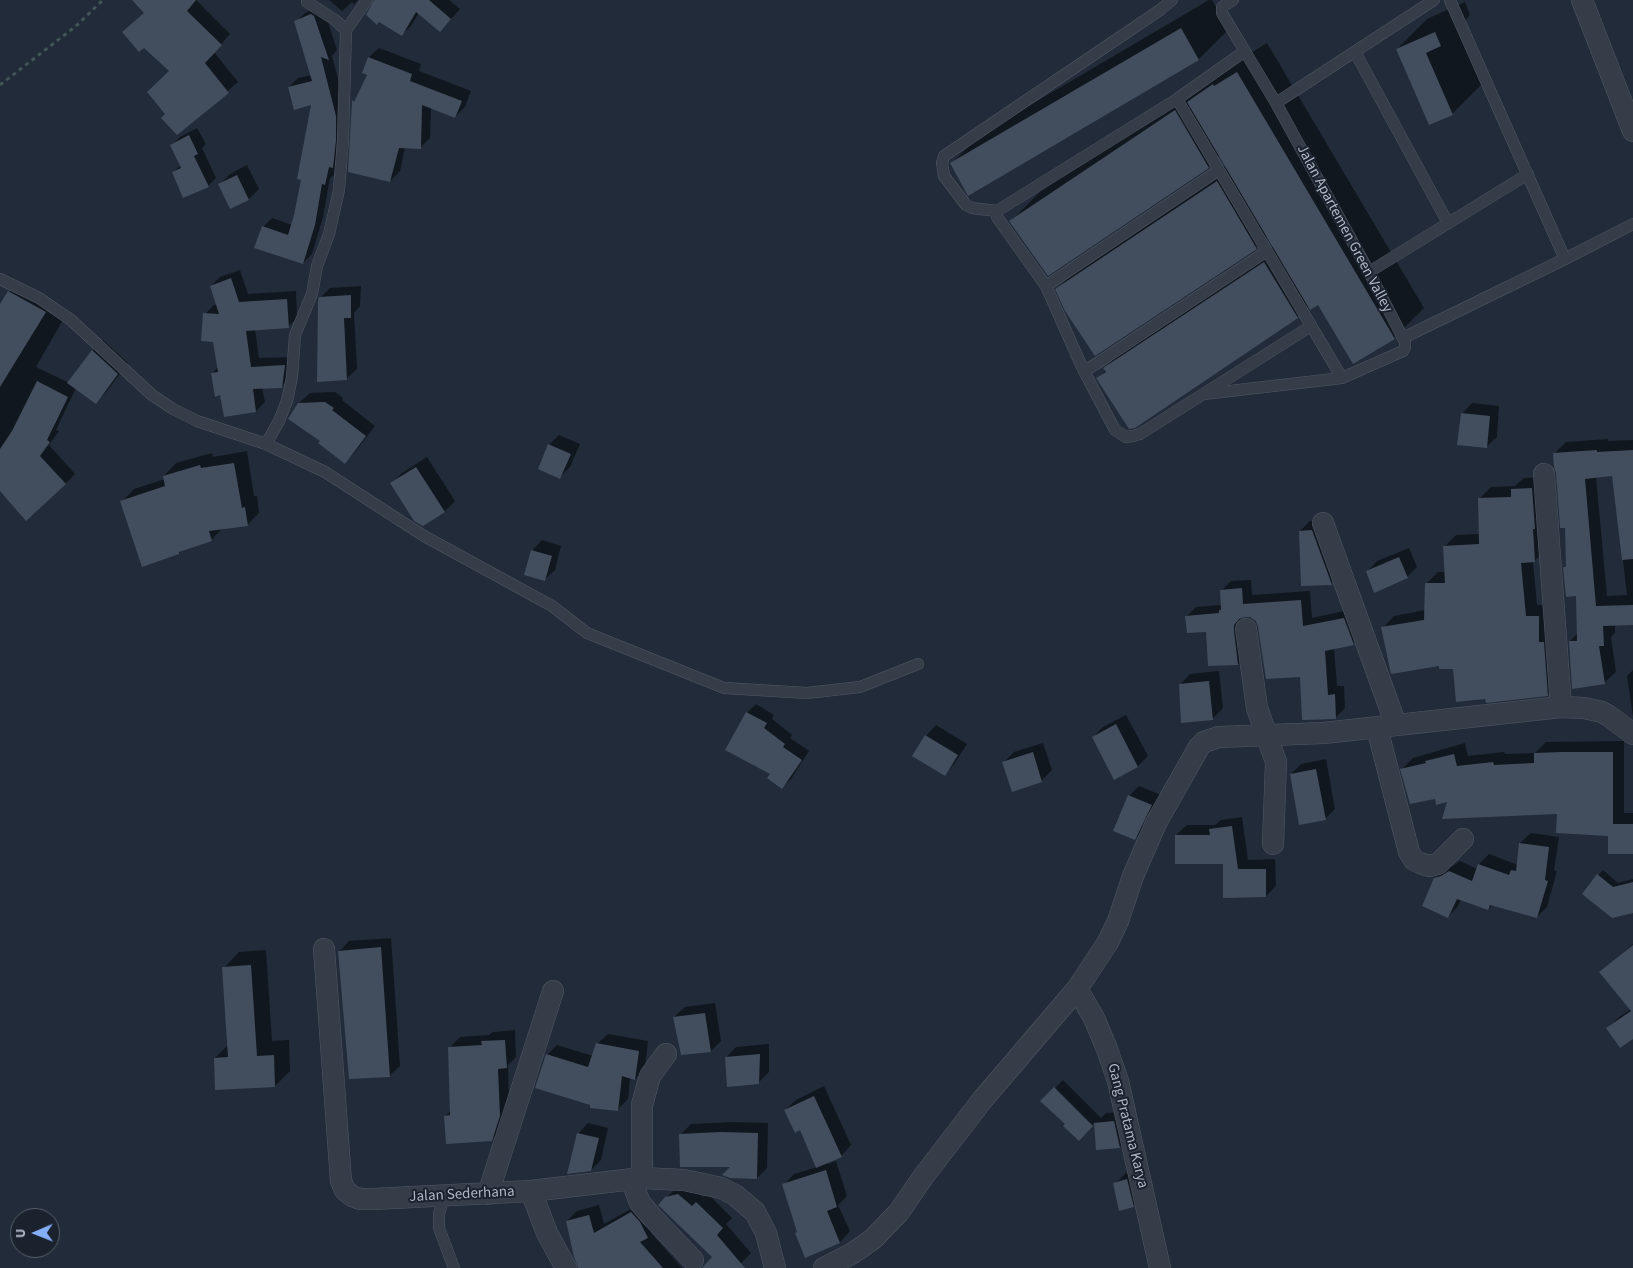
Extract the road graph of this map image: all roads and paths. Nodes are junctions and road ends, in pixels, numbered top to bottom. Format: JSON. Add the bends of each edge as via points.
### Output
{"nodes":[{"id":1,"x":103,"y":0,"type":"edge"},
{"id":2,"x":367,"y":0,"type":"edge"},
{"id":3,"x":1172,"y":0,"type":"edge"},
{"id":4,"x":1434,"y":0,"type":"edge"},
{"id":5,"x":1450,"y":0,"type":"edge"},
{"id":6,"x":1582,"y":0,"type":"edge"},
{"id":7,"x":307,"y":2,"type":"dead end"},
{"id":8,"x":1224,"y":2,"type":"edge"},
{"id":9,"x":346,"y":30,"type":"junction"},
{"id":10,"x":1245,"y":51,"type":"junction"},
{"id":11,"x":1355,"y":52,"type":"junction"},
{"id":12,"x":0,"y":84,"type":"edge"},
{"id":13,"x":1177,"y":99,"type":"junction"},
{"id":14,"x":1276,"y":103,"type":"junction"},
{"id":15,"x":1633,"y":131,"type":"edge"},
{"id":16,"x":1219,"y":170,"type":"junction"},
{"id":17,"x":1528,"y":174,"type":"junction"},
{"id":18,"x":997,"y":211,"type":"junction"},
{"id":19,"x":1448,"y":223,"type":"junction"},
{"id":20,"x":1633,"y":224,"type":"edge"},
{"id":21,"x":1267,"y":251,"type":"junction"},
{"id":22,"x":1565,"y":259,"type":"junction"},
{"id":23,"x":1369,"y":272,"type":"junction"},
{"id":24,"x":0,"y":279,"type":"edge"},
{"id":25,"x":1046,"y":286,"type":"junction"},
{"id":26,"x":1312,"y":326,"type":"junction"},
{"id":27,"x":1403,"y":338,"type":"junction"},
{"id":28,"x":1084,"y":371,"type":"junction"},
{"id":29,"x":1342,"y":378,"type":"junction"},
{"id":30,"x":1204,"y":394,"type":"junction"},
{"id":31,"x":266,"y":444,"type":"junction"},
{"id":32,"x":1544,"y":474,"type":"dead end"},
{"id":33,"x":1324,"y":523,"type":"dead end"},
{"id":34,"x":1246,"y":629,"type":"dead end"},
{"id":35,"x":918,"y":664,"type":"dead end"},
{"id":36,"x":1562,"y":707,"type":"junction"},
{"id":37,"x":1387,"y":726,"type":"junction"},
{"id":38,"x":1633,"y":734,"type":"edge"},
{"id":39,"x":1268,"y":735,"type":"junction"},
{"id":40,"x":1462,"y":839,"type":"dead end"},
{"id":41,"x":1274,"y":844,"type":"dead end"},
{"id":42,"x":324,"y":949,"type":"dead end"},
{"id":43,"x":1077,"y":990,"type":"junction"},
{"id":44,"x":552,"y":991,"type":"dead end"},
{"id":45,"x":666,"y":1054,"type":"dead end"},
{"id":46,"x":636,"y":1179,"type":"junction"},
{"id":47,"x":531,"y":1191,"type":"junction"},
{"id":48,"x":488,"y":1194,"type":"junction"},
{"id":49,"x":444,"y":1195,"type":"junction"},
{"id":50,"x":694,"y":1260,"type":"dead end"},
{"id":51,"x":563,"y":1266,"type":"edge"},
{"id":52,"x":454,"y":1268,"type":"edge"},
{"id":53,"x":775,"y":1268,"type":"edge"},
{"id":54,"x":824,"y":1268,"type":"edge"},
{"id":55,"x":1160,"y":1268,"type":"edge"}],
"edges":[{"from":1,"to":12,"type":"path","via":[[76,26]]},
{"from":2,"to":9,"type":"lane"},
{"from":3,"to":18,"type":"lane","via":[[944,156],[944,176],[966,205]]},
{"from":4,"to":11,"type":"lane"},
{"from":5,"to":17,"type":"lane"},
{"from":6,"to":15,"type":"street"},
{"from":7,"to":9,"type":"lane"},
{"from":8,"to":10,"type":"lane","name":"Jalan Apartemen Green Valley","via":[[1222,13]]},
{"from":9,"to":31,"type":"lane","via":[[340,190],[312,294],[295,335],[287,402]]},
{"from":10,"to":13,"type":"lane"},
{"from":10,"to":14,"type":"lane","name":"Jalan Apartemen Green Valley"},
{"from":11,"to":14,"type":"lane"},
{"from":11,"to":19,"type":"lane"},
{"from":13,"to":16,"type":"lane"},
{"from":13,"to":18,"type":"lane"},
{"from":14,"to":23,"type":"lane","name":"Jalan Apartemen Green Valley"},
{"from":16,"to":21,"type":"lane"},
{"from":16,"to":25,"type":"lane"},
{"from":17,"to":19,"type":"lane"},
{"from":17,"to":22,"type":"lane"},
{"from":18,"to":25,"type":"lane","via":[[996,217]]},
{"from":19,"to":23,"type":"lane"},
{"from":20,"to":22,"type":"lane"},
{"from":21,"to":26,"type":"lane"},
{"from":21,"to":28,"type":"lane"},
{"from":22,"to":27,"type":"lane"},
{"from":23,"to":27,"type":"lane","name":"Jalan Apartemen Green Valley"},
{"from":24,"to":31,"type":"lane","via":[[39,298],[71,320],[152,395],[173,409],[197,421]]},
{"from":25,"to":28,"type":"lane"},
{"from":26,"to":29,"type":"lane"},
{"from":26,"to":30,"type":"lane"},
{"from":27,"to":29,"type":"lane","via":[[1403,351]]},
{"from":28,"to":30,"type":"lane","via":[[1115,430],[1126,437],[1140,434]]},
{"from":29,"to":30,"type":"lane"},
{"from":31,"to":35,"type":"lane","via":[[324,472],[424,536],[526,590],[587,633],[724,688],[808,693],[860,687]]},
{"from":32,"to":36,"type":"street"},
{"from":33,"to":37,"type":"street"},
{"from":34,"to":39,"type":"street","via":[[1257,708]]},
{"from":36,"to":37,"type":"street"},
{"from":36,"to":38,"type":"street","via":[[1602,712]]},
{"from":37,"to":39,"type":"street"},
{"from":37,"to":40,"type":"street","via":[[1409,852],[1414,860],[1429,866],[1438,864]]},
{"from":39,"to":41,"type":"street","via":[[1277,770]]},
{"from":39,"to":43,"type":"street","via":[[1219,737],[1199,747],[1156,823],[1108,942]]},
{"from":42,"to":49,"type":"street","name":"Jalan Sederhana","via":[[341,1181],[345,1190],[360,1199]]},
{"from":43,"to":54,"type":"street","via":[[984,1098],[899,1212],[873,1239]]},
{"from":43,"to":55,"type":"street","name":"Gang Pratama Karya","via":[[1094,1018],[1118,1081]]},
{"from":44,"to":48,"type":"street"},
{"from":45,"to":46,"type":"street","via":[[650,1076],[642,1105]]},
{"from":46,"to":47,"type":"street","name":"Jalan Sederhana"},
{"from":46,"to":50,"type":"street","via":[[640,1203]]},
{"from":46,"to":53,"type":"street","name":"Jalan Sederhana","via":[[684,1180],[721,1188],[735,1195],[755,1212],[761,1222]]},
{"from":47,"to":48,"type":"street","name":"Jalan Sederhana"},
{"from":47,"to":51,"type":"street"},
{"from":48,"to":49,"type":"street","name":"Jalan Sederhana"},
{"from":49,"to":52,"type":"lane","via":[[439,1228]]}]}
